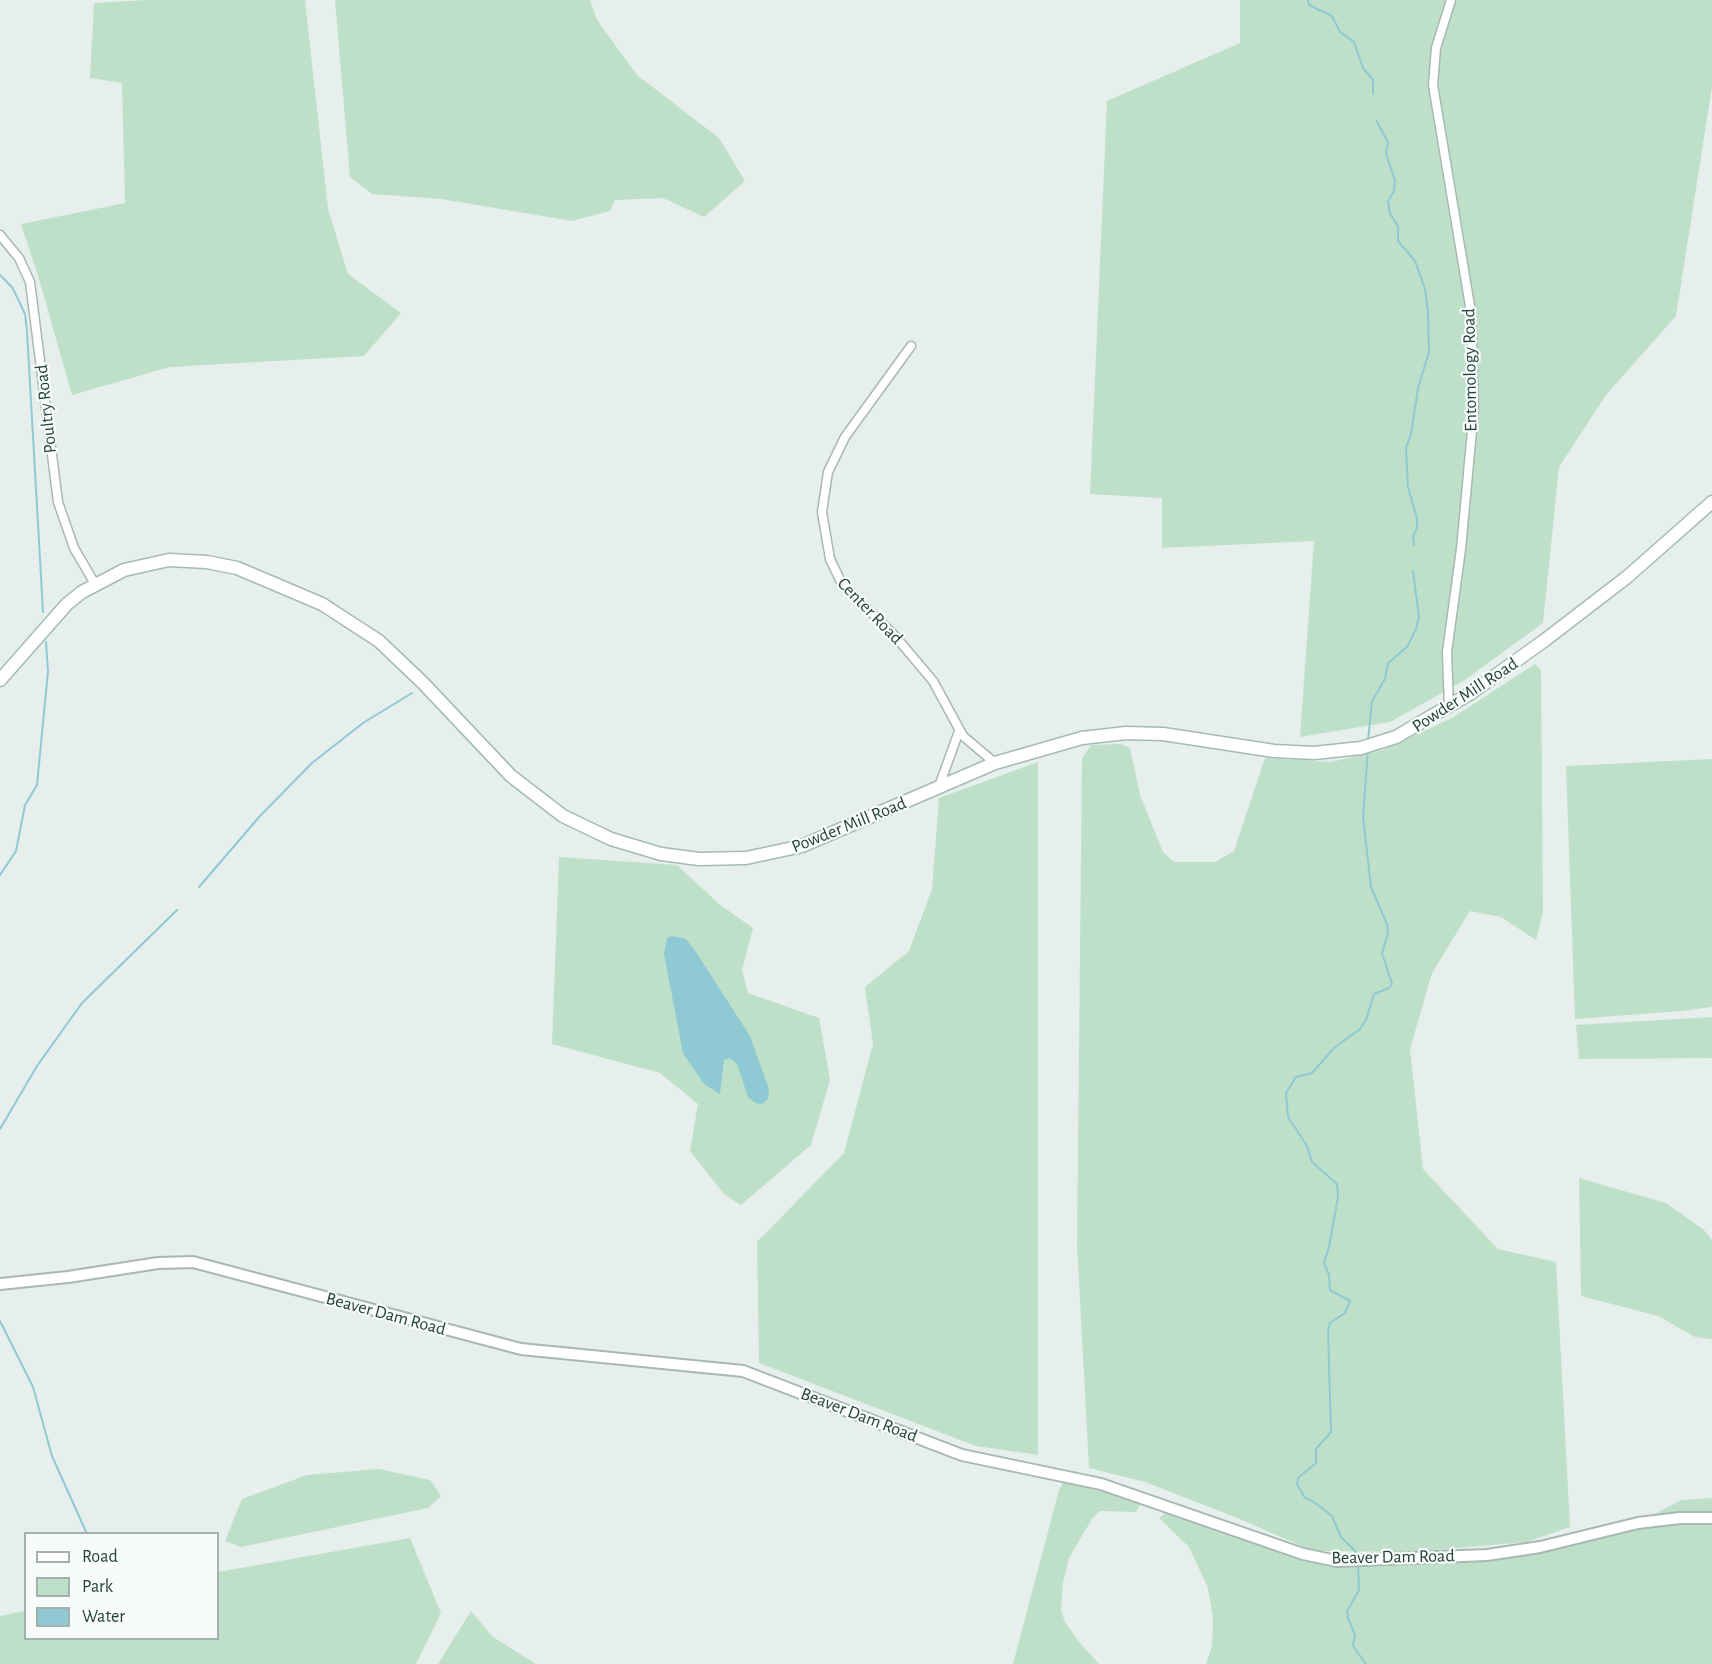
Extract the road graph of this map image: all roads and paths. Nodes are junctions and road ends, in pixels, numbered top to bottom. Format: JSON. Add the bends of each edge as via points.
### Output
{"nodes":[{"id":1,"x":1450,"y":0,"type":"edge"},
{"id":2,"x":0,"y":235,"type":"edge"},
{"id":3,"x":912,"y":346,"type":"dead end"},
{"id":4,"x":1712,"y":502,"type":"edge"},
{"id":5,"x":95,"y":584,"type":"junction"},
{"id":6,"x":0,"y":680,"type":"edge"},
{"id":7,"x":1449,"y":708,"type":"junction"},
{"id":8,"x":959,"y":731,"type":"junction"},
{"id":9,"x":995,"y":763,"type":"junction"},
{"id":10,"x":938,"y":789,"type":"junction"},
{"id":11,"x":0,"y":1284,"type":"edge"},
{"id":12,"x":1712,"y":1518,"type":"edge"}],
"edges":[{"from":1,"to":7,"type":"street","name":"Entomology Road","via":[[1436,48],[1433,85],[1471,312],[1474,409],[1447,652]]},
{"from":2,"to":5,"type":"street","name":"Poultry Road","via":[[19,258],[30,282],[58,502],[74,549]]},
{"from":3,"to":8,"type":"street","name":"Center Road","via":[[834,456],[824,489],[825,535],[838,578],[921,665],[947,702]]},
{"from":4,"to":7,"type":"main road","name":"Powder Mill Road","via":[[1589,608]]},
{"from":5,"to":6,"type":"main road","name":"Powder Mill Road","via":[[60,611]]},
{"from":5,"to":10,"type":"main road","name":"Powder Mill Road","via":[[141,565],[193,560],[237,568],[308,597],[351,621],[390,651],[511,776],[542,802],[582,827],[633,847],[699,859],[766,855],[831,836]]},
{"from":7,"to":9,"type":"main road","name":"Powder Mill Road","via":[[1410,731],[1361,748],[1296,753],[1163,734],[1126,733],[1066,741]]},
{"from":8,"to":9,"type":"street","name":"Center Road"},
{"from":8,"to":10,"type":"street"},
{"from":9,"to":10,"type":"main road","name":"Powder Mill Road"},
{"from":11,"to":12,"type":"street","name":"Beaver Dam Road","via":[[193,1262],[521,1349],[743,1371],[979,1460],[1101,1484],[1303,1554],[1352,1561],[1518,1551],[1638,1523]]}]}
